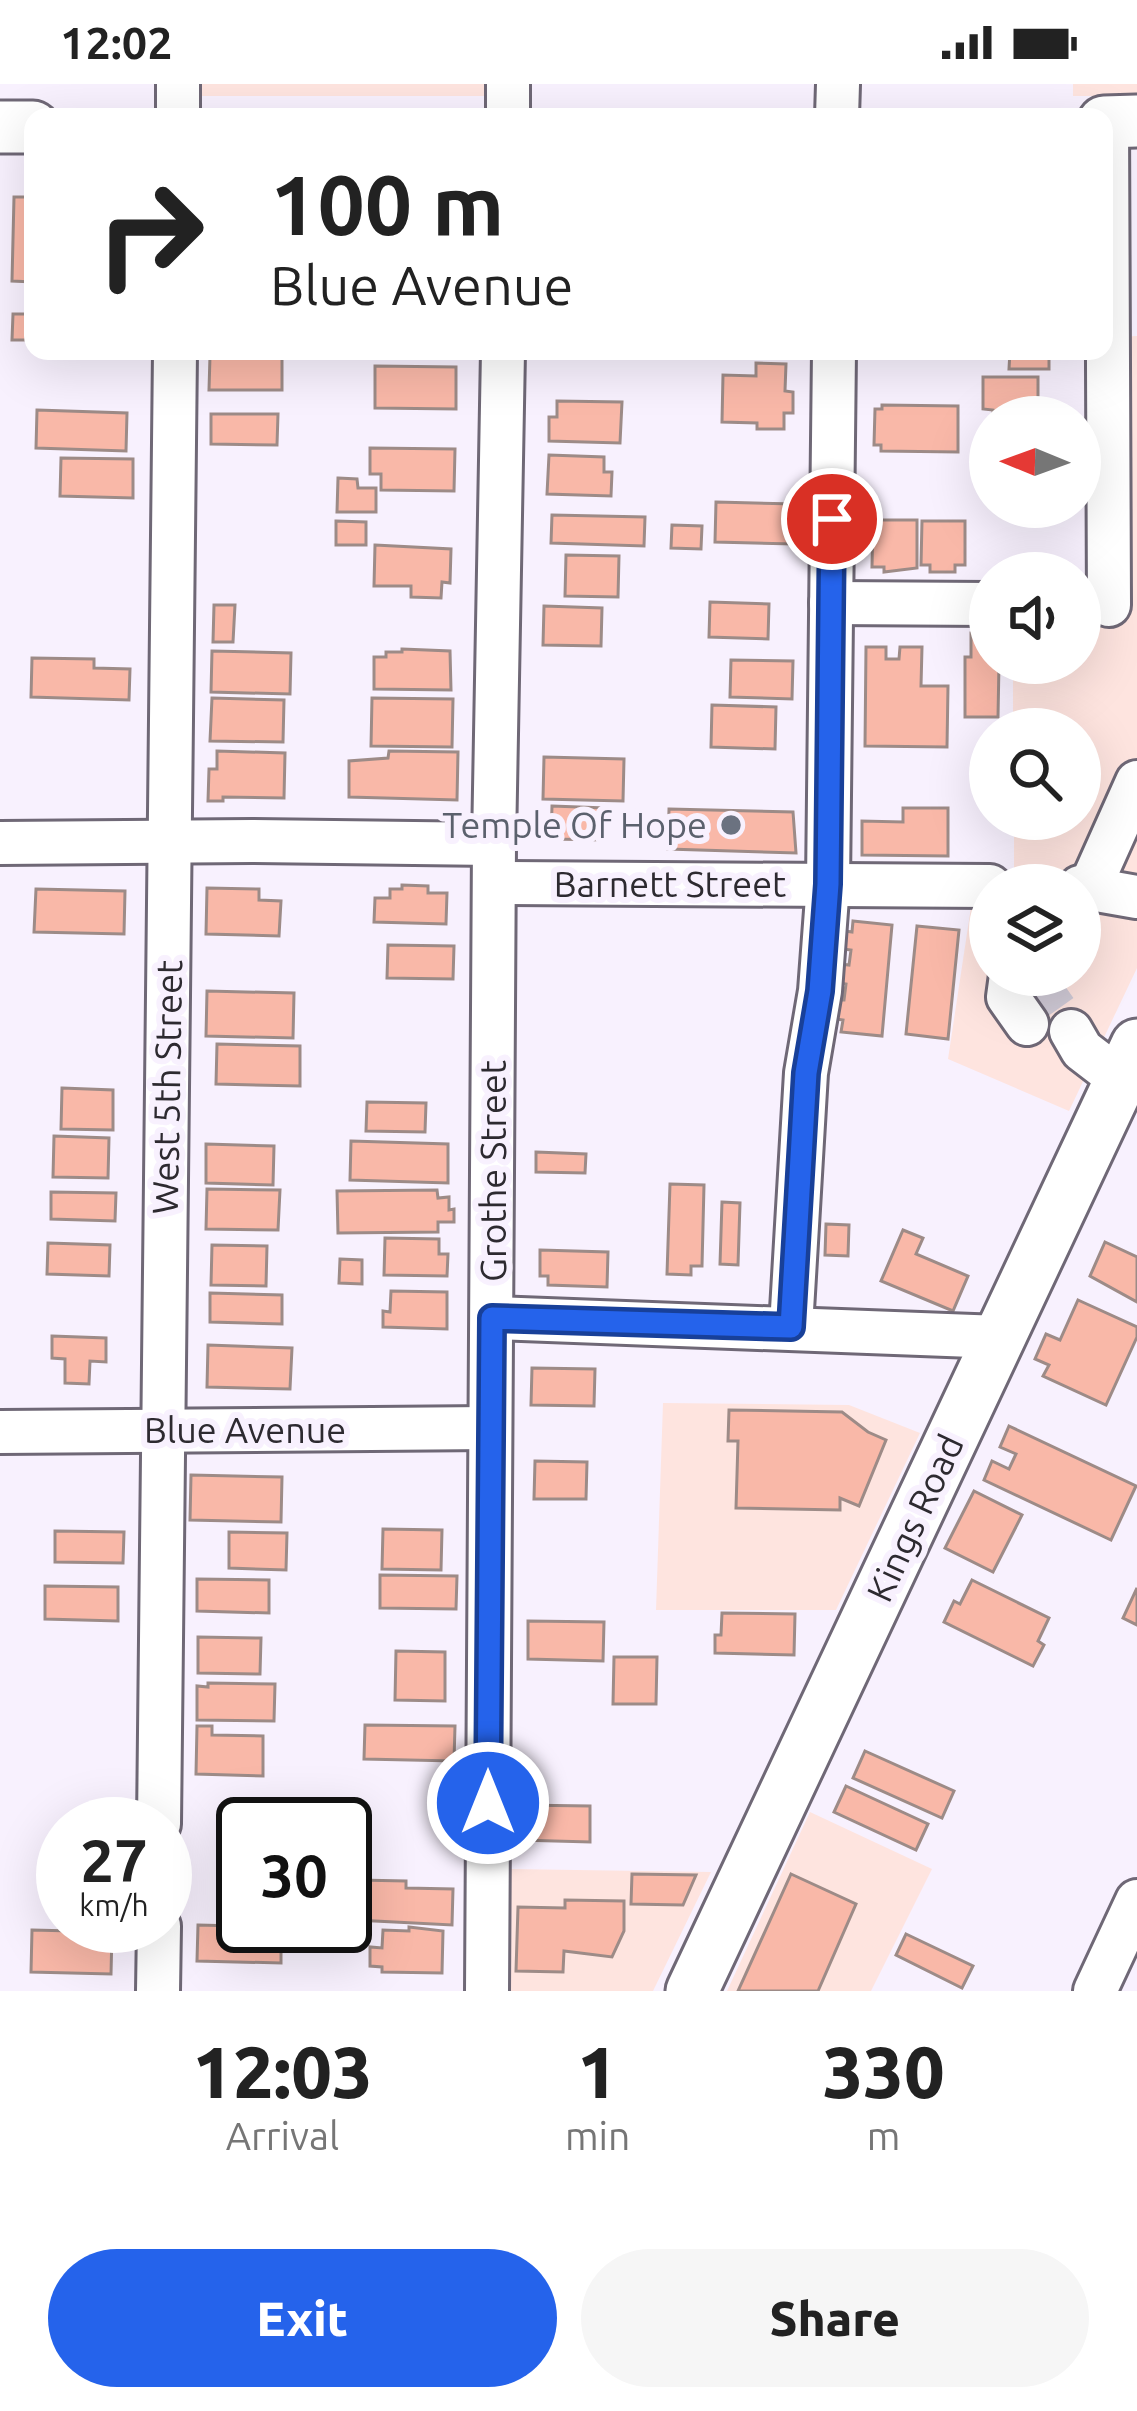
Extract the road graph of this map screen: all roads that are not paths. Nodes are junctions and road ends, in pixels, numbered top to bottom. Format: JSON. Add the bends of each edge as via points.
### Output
{"nodes":[{"id":1,"x":1116,"y":122,"type":"edge"},
{"id":2,"x":1113,"y":303,"type":"edge"},
{"id":3,"x":175,"y":360,"type":"edge"},
{"id":4,"x":503,"y":360,"type":"edge"},
{"id":5,"x":834,"y":360,"type":"edge"},
{"id":6,"x":1112,"y":360,"type":"edge"},
{"id":7,"x":831,"y":603,"type":"junction"},
{"id":8,"x":969,"y":604,"type":"edge"},
{"id":9,"x":1108,"y":605,"type":"edge"},
{"id":10,"x":1134,"y":799,"type":"edge"},
{"id":11,"x":170,"y":841,"type":"junction"},
{"id":12,"x":0,"y":843,"type":"edge"},
{"id":13,"x":494,"y":864,"type":"junction"},
{"id":14,"x":1098,"y":864,"type":"edge"},
{"id":15,"x":828,"y":884,"type":"junction"},
{"id":16,"x":969,"y":886,"type":"edge"},
{"id":17,"x":1101,"y":890,"type":"edge"},
{"id":18,"x":1137,"y":898,"type":"edge"},
{"id":19,"x":1008,"y":996,"type":"edge"},
{"id":20,"x":1090,"y":1064,"type":"edge"},
{"id":21,"x":492,"y":1318,"type":"junction"},
{"id":22,"x":791,"y":1327,"type":"junction"},
{"id":23,"x":1000,"y":1337,"type":"junction"},
{"id":24,"x":490,"y":1428,"type":"junction"},
{"id":25,"x":162,"y":1430,"type":"junction"},
{"id":26,"x":0,"y":1432,"type":"edge"},
{"id":27,"x":159,"y":1797,"type":"edge"},
{"id":28,"x":1137,"y":1901,"type":"edge"},
{"id":29,"x":159,"y":1953,"type":"edge"},
{"id":30,"x":158,"y":1991,"type":"edge"},
{"id":31,"x":487,"y":1991,"type":"edge"},
{"id":32,"x":692,"y":1991,"type":"edge"},
{"id":33,"x":1095,"y":1991,"type":"edge"}],
"edges":[{"from":1,"to":2,"type":"street"},
{"from":3,"to":11,"type":"street","name":"West 5th Street"},
{"from":4,"to":13,"type":"street","name":"Grothe Street"},
{"from":5,"to":7,"type":"street"},
{"from":6,"to":9,"type":"street"},
{"from":7,"to":8,"type":"street"},
{"from":7,"to":15,"type":"street"},
{"from":10,"to":14,"type":"street"},
{"from":11,"to":12,"type":"street","name":"Barnett Street"},
{"from":11,"to":13,"type":"street","name":"Barnett Street"},
{"from":11,"to":25,"type":"street","name":"West 5th Street"},
{"from":13,"to":15,"type":"street","name":"Barnett Street"},
{"from":13,"to":21,"type":"street","name":"Grothe Street"},
{"from":15,"to":16,"type":"street","name":"Barnett Street"},
{"from":15,"to":22,"type":"street","via":[[806,1073]]},
{"from":17,"to":18,"type":"street"},
{"from":19,"to":20,"type":"street"},
{"from":20,"to":23,"type":"main road","name":"Kings Road"},
{"from":21,"to":22,"type":"street"},
{"from":21,"to":24,"type":"street","name":"Grothe Street"},
{"from":22,"to":23,"type":"street"},
{"from":23,"to":32,"type":"main road","name":"Kings Road"},
{"from":24,"to":25,"type":"street","name":"Blue Avenue"},
{"from":24,"to":31,"type":"street","name":"Grothe Street"},
{"from":25,"to":26,"type":"street","name":"Blue Avenue"},
{"from":25,"to":27,"type":"street","name":"West 5th Street"},
{"from":28,"to":33,"type":"street"},
{"from":29,"to":30,"type":"street"}]}
